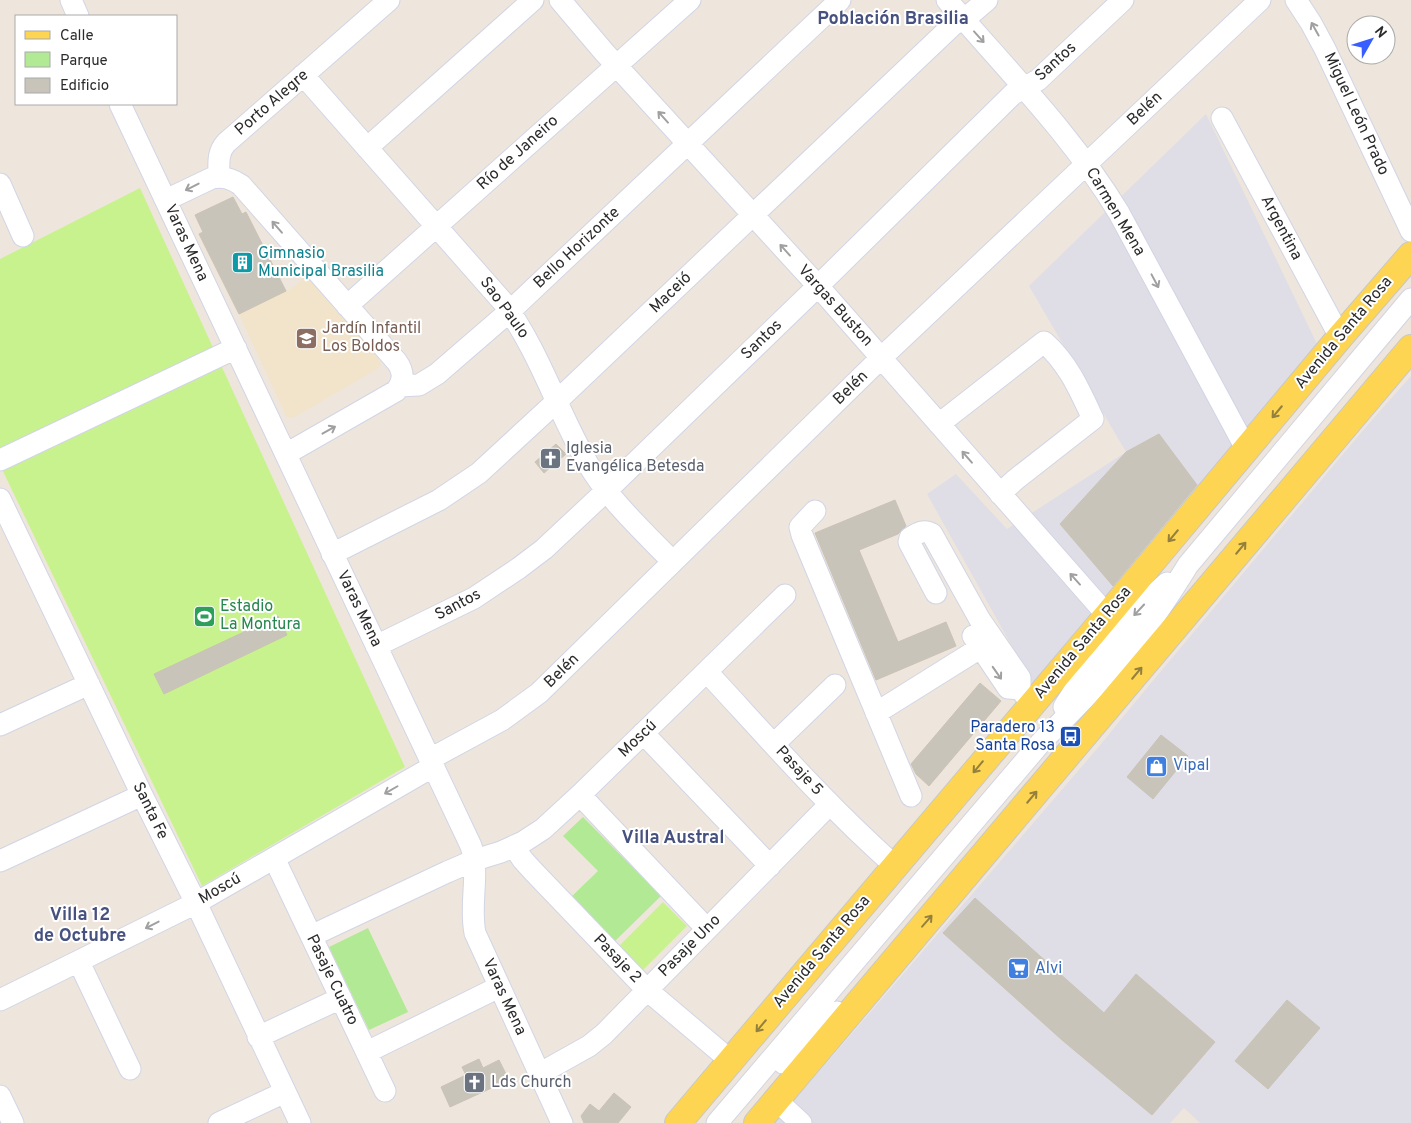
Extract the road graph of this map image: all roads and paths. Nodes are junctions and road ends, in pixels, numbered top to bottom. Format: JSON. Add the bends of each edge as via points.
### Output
{"nodes":[{"id":1,"x":71,"y":0,"type":"edge"},
{"id":2,"x":389,"y":0,"type":"edge"},
{"id":3,"x":533,"y":0,"type":"edge"},
{"id":4,"x":560,"y":0,"type":"edge"},
{"id":5,"x":690,"y":0,"type":"edge"},
{"id":6,"x":840,"y":0,"type":"edge"},
{"id":7,"x":947,"y":0,"type":"edge"},
{"id":8,"x":987,"y":0,"type":"edge"},
{"id":9,"x":1123,"y":0,"type":"edge"},
{"id":10,"x":1260,"y":0,"type":"edge"},
{"id":11,"x":1296,"y":0,"type":"edge"},
{"id":12,"x":78,"y":15,"type":"edge"},
{"id":13,"x":963,"y":19,"type":"junction"},
{"id":14,"x":616,"y":66,"type":"junction"},
{"id":15,"x":303,"y":75,"type":"junction"},
{"id":16,"x":1024,"y":88,"type":"junction"},
{"id":17,"x":120,"y":105,"type":"edge"},
{"id":18,"x":1222,"y":118,"type":"dead end"},
{"id":19,"x":688,"y":143,"type":"junction"},
{"id":20,"x":367,"y":148,"type":"junction"},
{"id":21,"x":1087,"y":164,"type":"junction"},
{"id":22,"x":220,"y":177,"type":"junction"},
{"id":23,"x":0,"y":184,"type":"edge"},
{"id":24,"x":166,"y":200,"type":"junction"},
{"id":25,"x":753,"y":215,"type":"junction"},
{"id":26,"x":437,"y":226,"type":"junction"},
{"id":27,"x":1411,"y":231,"type":"edge"},
{"id":28,"x":24,"y":236,"type":"dead end"},
{"id":29,"x":1411,"y":255,"type":"edge"},
{"id":30,"x":818,"y":286,"type":"junction"},
{"id":31,"x":1411,"y":299,"type":"edge"},
{"id":32,"x":347,"y":306,"type":"junction"},
{"id":33,"x":510,"y":311,"type":"junction"},
{"id":34,"x":1340,"y":337,"type":"junction"},
{"id":35,"x":236,"y":348,"type":"junction"},
{"id":36,"x":1411,"y":348,"type":"edge"},
{"id":37,"x":882,"y":358,"type":"junction"},
{"id":38,"x":400,"y":386,"type":"junction"},
{"id":39,"x":556,"y":402,"type":"junction"},
{"id":40,"x":939,"y":424,"type":"junction"},
{"id":41,"x":1246,"y":449,"type":"junction"},
{"id":42,"x":286,"y":454,"type":"junction"},
{"id":43,"x":0,"y":460,"type":"edge"},
{"id":44,"x":606,"y":491,"type":"junction"},
{"id":45,"x":1000,"y":494,"type":"junction"},
{"id":46,"x":0,"y":499,"type":"edge"},
{"id":47,"x":815,"y":511,"type":"dead end"},
{"id":48,"x":332,"y":554,"type":"junction"},
{"id":49,"x":673,"y":562,"type":"junction"},
{"id":50,"x":936,"y":592,"type":"dead end"},
{"id":51,"x":785,"y":595,"type":"dead end"},
{"id":52,"x":955,"y":606,"type":"dead end"},
{"id":53,"x":1107,"y":615,"type":"junction"},
{"id":54,"x":986,"y":643,"type":"junction"},
{"id":55,"x":376,"y":646,"type":"junction"},
{"id":56,"x":707,"y":672,"type":"junction"},
{"id":57,"x":89,"y":684,"type":"junction"},
{"id":58,"x":835,"y":685,"type":"dead end"},
{"id":59,"x":1026,"y":696,"type":"junction"},
{"id":60,"x":876,"y":713,"type":"junction"},
{"id":61,"x":0,"y":725,"type":"edge"},
{"id":62,"x":643,"y":733,"type":"junction"},
{"id":63,"x":774,"y":744,"type":"junction"},
{"id":64,"x":432,"y":762,"type":"junction"},
{"id":65,"x":142,"y":795,"type":"junction"},
{"id":66,"x":580,"y":795,"type":"junction"},
{"id":67,"x":911,"y":796,"type":"dead end"},
{"id":68,"x":830,"y":804,"type":"junction"},
{"id":69,"x":514,"y":847,"type":"junction"},
{"id":70,"x":475,"y":860,"type":"junction"},
{"id":71,"x":0,"y":862,"type":"edge"},
{"id":72,"x":277,"y":864,"type":"junction"},
{"id":73,"x":770,"y":866,"type":"junction"},
{"id":74,"x":895,"y":866,"type":"junction"},
{"id":75,"x":196,"y":903,"type":"junction"},
{"id":76,"x":707,"y":929,"type":"junction"},
{"id":77,"x":311,"y":936,"type":"junction"},
{"id":78,"x":895,"y":958,"type":"junction"},
{"id":79,"x":79,"y":962,"type":"junction"},
{"id":80,"x":499,"y":987,"type":"junction"},
{"id":81,"x":647,"y":990,"type":"junction"},
{"id":82,"x":341,"y":998,"type":"junction"},
{"id":83,"x":0,"y":1000,"type":"edge"},
{"id":84,"x":258,"y":1037,"type":"junction"},
{"id":85,"x":367,"y":1052,"type":"junction"},
{"id":86,"x":731,"y":1061,"type":"junction"},
{"id":87,"x":130,"y":1069,"type":"dead end"},
{"id":88,"x":539,"y":1074,"type":"junction"},
{"id":89,"x":385,"y":1091,"type":"dead end"},
{"id":90,"x":285,"y":1092,"type":"junction"},
{"id":91,"x":0,"y":1096,"type":"edge"},
{"id":92,"x":776,"y":1100,"type":"junction"},
{"id":93,"x":731,"y":1107,"type":"junction"},
{"id":94,"x":13,"y":1123,"type":"edge"},
{"id":95,"x":219,"y":1123,"type":"edge"},
{"id":96,"x":300,"y":1123,"type":"edge"},
{"id":97,"x":562,"y":1123,"type":"edge"},
{"id":98,"x":678,"y":1123,"type":"edge"},
{"id":99,"x":717,"y":1123,"type":"edge"},
{"id":100,"x":757,"y":1123,"type":"edge"},
{"id":101,"x":801,"y":1123,"type":"edge"}],
"edges":[{"from":1,"to":12,"type":"street"},
{"from":2,"to":15,"type":"street","name":"Porto Alegre"},
{"from":3,"to":20,"type":"street"},
{"from":4,"to":14,"type":"street","name":"Vargas Buston"},
{"from":5,"to":14,"type":"street","name":"Río de Janeiro"},
{"from":6,"to":19,"type":"street","name":"Bello Horizonte"},
{"from":7,"to":13,"type":"street","name":"Carmen Mena"},
{"from":8,"to":13,"type":"street","name":"Maceió"},
{"from":9,"to":16,"type":"street","name":"Santos","via":[[1038,80]]},
{"from":10,"to":21,"type":"street","name":"Belén"},
{"from":27,"to":11,"type":"street","name":"Miguel León Prado","one_way":true,"via":[[1325,49]]},
{"from":13,"to":16,"type":"street","name":"Carmen Mena","one_way":true},
{"from":13,"to":25,"type":"street","name":"Maceió"},
{"from":19,"to":14,"type":"street","name":"Vargas Buston","one_way":true},
{"from":14,"to":26,"type":"street","name":"Río de Janeiro"},
{"from":15,"to":20,"type":"street","name":"Sao Paulo"},
{"from":15,"to":22,"type":"street","name":"Porto Alegre","via":[[223,146],[219,156]]},
{"from":16,"to":21,"type":"street","name":"Carmen Mena"},
{"from":16,"to":30,"type":"street","name":"Santos","via":[[1012,94]]},
{"from":17,"to":24,"type":"street","name":"Varas Mena"},
{"from":18,"to":34,"type":"street","name":"Argentina"},
{"from":19,"to":25,"type":"street","name":"Vargas Buston"},
{"from":19,"to":33,"type":"street","name":"Bello Horizonte"},
{"from":20,"to":26,"type":"street","name":"Sao Paulo"},
{"from":21,"to":37,"type":"street","name":"Belén"},
{"from":21,"to":41,"type":"street","name":"Carmen Mena","one_way":true,"via":[[1119,213]]},
{"from":22,"to":24,"type":"street","one_way":true},
{"from":32,"to":22,"type":"street","one_way":true,"via":[[240,185]]},
{"from":23,"to":28,"type":"street"},
{"from":24,"to":35,"type":"street","name":"Varas Mena"},
{"from":30,"to":25,"type":"street","name":"Vargas Buston","one_way":true},
{"from":25,"to":39,"type":"street","name":"Maceió"},
{"from":26,"to":32,"type":"street","name":"Río de Janeiro"},
{"from":26,"to":33,"type":"street","name":"Sao Paulo"},
{"from":29,"to":34,"type":"main road","name":"Avenida Santa Rosa"},
{"from":30,"to":37,"type":"street","name":"Vargas Buston"},
{"from":30,"to":44,"type":"street","name":"Santos"},
{"from":31,"to":93,"type":"street","via":[[1188,565],[1131,618],[1089,669],[1043,740]]},
{"from":32,"to":38,"type":"street","via":[[397,362],[402,373]]},
{"from":33,"to":38,"type":"street","name":"Bello Horizonte","via":[[437,374],[419,385]]},
{"from":33,"to":39,"type":"street","name":"Sao Paulo","via":[[533,349]]},
{"from":34,"to":41,"type":"main road","name":"Avenida Santa Rosa","one_way":true},
{"from":35,"to":42,"type":"street","name":"Varas Mena"},
{"from":35,"to":43,"type":"street"},
{"from":78,"to":36,"type":"main road","one_way":true},
{"from":37,"to":40,"type":"street","name":"Vargas Buston"},
{"from":37,"to":49,"type":"street","name":"Belén"},
{"from":42,"to":38,"type":"street","name":"Bello Horizonte","one_way":true,"via":[[391,395]]},
{"from":39,"to":44,"type":"street","name":"Sao Paulo","via":[[589,466]]},
{"from":39,"to":48,"type":"street","name":"Maceió","via":[[479,473],[458,488]]},
{"from":45,"to":40,"type":"street","name":"Vargas Buston","one_way":true},
{"from":40,"to":45,"type":"street","via":[[1044,342],[1058,356],[1076,381],[1093,419]]},
{"from":41,"to":53,"type":"main road","name":"Avenida Santa Rosa","one_way":true},
{"from":42,"to":48,"type":"street","name":"Varas Mena"},
{"from":44,"to":49,"type":"street","name":"Sao Paulo"},
{"from":44,"to":55,"type":"street","name":"Santos","via":[[544,549],[497,584]]},
{"from":53,"to":45,"type":"street","name":"Vargas Buston","one_way":true},
{"from":46,"to":57,"type":"street","name":"Santa Fe"},
{"from":47,"to":60,"type":"street","via":[[800,527],[802,535]]},
{"from":48,"to":55,"type":"street","name":"Varas Mena"},
{"from":49,"to":64,"type":"street","name":"Belén","via":[[533,698]]},
{"from":50,"to":54,"type":"street","via":[[909,542],[920,532],[932,534],[980,620]]},
{"from":51,"to":56,"type":"street","name":"Moscú"},
{"from":52,"to":54,"type":"street"},
{"from":53,"to":59,"type":"main road","name":"Avenida Santa Rosa"},
{"from":54,"to":59,"type":"street","via":[[1020,678]]},
{"from":54,"to":60,"type":"street"},
{"from":55,"to":64,"type":"street","name":"Varas Mena"},
{"from":56,"to":62,"type":"street","name":"Moscú"},
{"from":56,"to":63,"type":"street","name":"Pasaje 5"},
{"from":57,"to":61,"type":"street"},
{"from":57,"to":65,"type":"street","name":"Santa Fe"},
{"from":58,"to":63,"type":"street"},
{"from":59,"to":74,"type":"main road","name":"Avenida Santa Rosa","one_way":true},
{"from":60,"to":67,"type":"street"},
{"from":62,"to":66,"type":"street","name":"Moscú"},
{"from":62,"to":73,"type":"street"},
{"from":63,"to":68,"type":"street","name":"Pasaje 5"},
{"from":64,"to":70,"type":"street","name":"Varas Mena"},
{"from":64,"to":72,"type":"street","name":"Moscú","one_way":true},
{"from":65,"to":71,"type":"street"},
{"from":65,"to":75,"type":"street","name":"Santa Fe"},
{"from":66,"to":69,"type":"street","name":"Moscú","via":[[532,837]]},
{"from":66,"to":76,"type":"street"},
{"from":68,"to":73,"type":"street","name":"Pasaje Uno"},
{"from":68,"to":74,"type":"street","name":"Pasaje 5"},
{"from":69,"to":70,"type":"street","name":"Moscú"},
{"from":69,"to":81,"type":"street","name":"Pasaje 2"},
{"from":70,"to":77,"type":"street","name":"Moscú"},
{"from":70,"to":80,"type":"street","name":"Varas Mena","via":[[473,925]]},
{"from":72,"to":75,"type":"street","name":"Moscú"},
{"from":72,"to":77,"type":"street","name":"Pasaje Cuatro"},
{"from":73,"to":76,"type":"street","name":"Pasaje Uno"},
{"from":74,"to":86,"type":"main road","name":"Avenida Santa Rosa","one_way":true},
{"from":75,"to":79,"type":"street","name":"Moscú","one_way":true},
{"from":75,"to":84,"type":"street","name":"Santa Fe"},
{"from":76,"to":81,"type":"street","name":"Pasaje Uno"},
{"from":77,"to":82,"type":"street","name":"Pasaje Cuatro"},
{"from":78,"to":92,"type":"main road"},
{"from":78,"to":93,"type":"street"},
{"from":79,"to":83,"type":"street","name":"Moscú"},
{"from":79,"to":87,"type":"street"},
{"from":80,"to":85,"type":"street"},
{"from":80,"to":88,"type":"street","name":"Varas Mena"},
{"from":81,"to":86,"type":"street","name":"Pasaje 2"},
{"from":81,"to":88,"type":"street","name":"Pasaje Uno","via":[[597,1041]]},
{"from":82,"to":84,"type":"street"},
{"from":82,"to":85,"type":"street","name":"Pasaje Cuatro"},
{"from":84,"to":90,"type":"street","name":"Santa Fe"},
{"from":85,"to":89,"type":"street","name":"Pasaje Cuatro"},
{"from":86,"to":98,"type":"main road","name":"Avenida Santa Rosa"},
{"from":88,"to":97,"type":"street","name":"Varas Mena"},
{"from":90,"to":95,"type":"street"},
{"from":90,"to":96,"type":"street","name":"Santa Fe"},
{"from":91,"to":94,"type":"street"},
{"from":92,"to":100,"type":"main road"},
{"from":92,"to":101,"type":"street"},
{"from":93,"to":99,"type":"street"}]}
